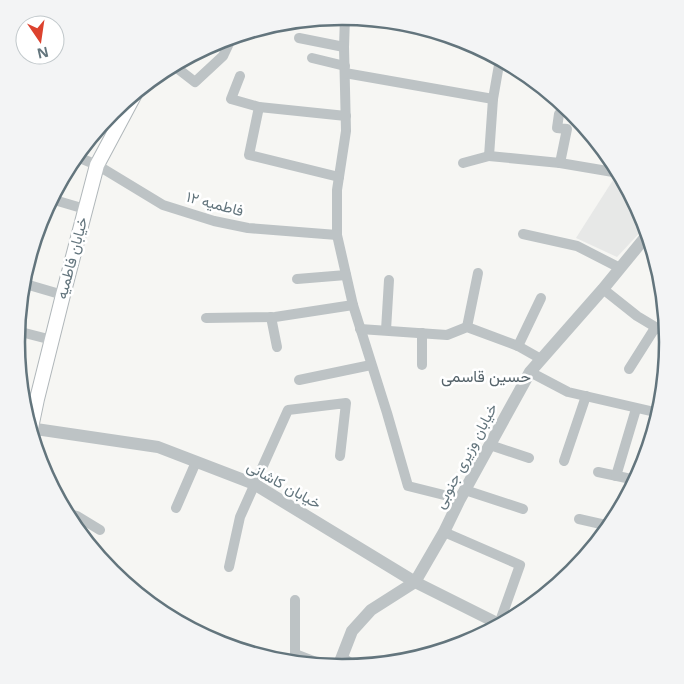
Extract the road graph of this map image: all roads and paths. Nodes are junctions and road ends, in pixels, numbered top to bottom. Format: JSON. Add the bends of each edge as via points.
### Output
{"nodes":[{"id":1,"x":345,"y":25,"type":"edge"},
{"id":2,"x":299,"y":38,"type":"dead end"},
{"id":3,"x":227,"y":47,"type":"edge"},
{"id":4,"x":344,"y":47,"type":"junction"},
{"id":5,"x":312,"y":58,"type":"dead end"},
{"id":6,"x":499,"y":66,"type":"edge"},
{"id":7,"x":345,"y":69,"type":"junction"},
{"id":8,"x":179,"y":70,"type":"edge"},
{"id":9,"x":240,"y":76,"type":"dead end"},
{"id":10,"x":494,"y":99,"type":"junction"},
{"id":11,"x":260,"y":107,"type":"junction"},
{"id":12,"x":126,"y":110,"type":"edge"},
{"id":13,"x":558,"y":114,"type":"dead end"},
{"id":14,"x":346,"y":116,"type":"junction"},
{"id":15,"x":489,"y":156,"type":"junction"},
{"id":16,"x":83,"y":159,"type":"edge"},
{"id":17,"x":560,"y":162,"type":"junction"},
{"id":18,"x":463,"y":163,"type":"dead end"},
{"id":19,"x":97,"y":165,"type":"junction"},
{"id":20,"x":609,"y":171,"type":"edge"},
{"id":21,"x":339,"y":177,"type":"junction"},
{"id":22,"x":58,"y":201,"type":"edge"},
{"id":23,"x":85,"y":209,"type":"junction"},
{"id":24,"x":523,"y":234,"type":"dead end"},
{"id":25,"x":337,"y":235,"type":"junction"},
{"id":26,"x":642,"y":241,"type":"edge"},
{"id":27,"x":620,"y":268,"type":"junction"},
{"id":28,"x":478,"y":273,"type":"dead end"},
{"id":29,"x":346,"y":276,"type":"junction"},
{"id":30,"x":297,"y":279,"type":"dead end"},
{"id":31,"x":388,"y":280,"type":"dead end"},
{"id":32,"x":30,"y":285,"type":"edge"},
{"id":33,"x":604,"y":289,"type":"junction"},
{"id":34,"x":62,"y":295,"type":"junction"},
{"id":35,"x":541,"y":298,"type":"dead end"},
{"id":36,"x":353,"y":305,"type":"junction"},
{"id":37,"x":271,"y":317,"type":"junction"},
{"id":38,"x":206,"y":318,"type":"dead end"},
{"id":39,"x":467,"y":327,"type":"junction"},
{"id":40,"x":655,"y":328,"type":"junction"},
{"id":41,"x":360,"y":329,"type":"junction"},
{"id":42,"x":386,"y":330,"type":"junction"},
{"id":43,"x":658,"y":330,"type":"edge"},
{"id":44,"x":25,"y":333,"type":"edge"},
{"id":45,"x":422,"y":333,"type":"junction"},
{"id":46,"x":52,"y":340,"type":"junction"},
{"id":47,"x":518,"y":346,"type":"junction"},
{"id":48,"x":276,"y":347,"type":"dead end"},
{"id":49,"x":541,"y":359,"type":"junction"},
{"id":50,"x":371,"y":365,"type":"junction"},
{"id":51,"x":422,"y":365,"type":"dead end"},
{"id":52,"x":629,"y":369,"type":"dead end"},
{"id":53,"x":530,"y":372,"type":"junction"},
{"id":54,"x":299,"y":380,"type":"dead end"},
{"id":55,"x":586,"y":396,"type":"junction"},
{"id":56,"x":30,"y":398,"type":"edge"},
{"id":57,"x":37,"y":399,"type":"junction"},
{"id":58,"x":636,"y":409,"type":"junction"},
{"id":59,"x":651,"y":412,"type":"edge"},
{"id":60,"x":34,"y":414,"type":"edge"},
{"id":61,"x":38,"y":430,"type":"edge"},
{"id":62,"x":490,"y":445,"type":"junction"},
{"id":63,"x":340,"y":456,"type":"dead end"},
{"id":64,"x":529,"y":458,"type":"dead end"},
{"id":65,"x":564,"y":461,"type":"dead end"},
{"id":66,"x":196,"y":462,"type":"junction"},
{"id":67,"x":598,"y":472,"type":"dead end"},
{"id":68,"x":616,"y":476,"type":"junction"},
{"id":69,"x":628,"y":478,"type":"edge"},
{"id":70,"x":254,"y":484,"type":"junction"},
{"id":71,"x":463,"y":494,"type":"junction"},
{"id":72,"x":176,"y":508,"type":"dead end"},
{"id":73,"x":523,"y":509,"type":"dead end"},
{"id":74,"x":77,"y":516,"type":"edge"},
{"id":75,"x":579,"y":519,"type":"dead end"},
{"id":76,"x":601,"y":524,"type":"edge"},
{"id":77,"x":100,"y":530,"type":"dead end"},
{"id":78,"x":444,"y":532,"type":"junction"},
{"id":79,"x":229,"y":567,"type":"dead end"},
{"id":80,"x":415,"y":582,"type":"junction"},
{"id":81,"x":295,"y":600,"type":"dead end"},
{"id":82,"x":503,"y":615,"type":"edge"},
{"id":83,"x":493,"y":621,"type":"edge"},
{"id":84,"x":300,"y":656,"type":"edge"},
{"id":85,"x":342,"y":659,"type":"edge"}],
"edges":[{"from":1,"to":4,"type":"street"},
{"from":2,"to":4,"type":"street"},
{"from":3,"to":8,"type":"street","via":[[223,56],[195,82]]},
{"from":4,"to":7,"type":"street"},
{"from":5,"to":7,"type":"street"},
{"from":6,"to":10,"type":"street"},
{"from":7,"to":10,"type":"street"},
{"from":7,"to":14,"type":"street"},
{"from":9,"to":11,"type":"street","via":[[231,99]]},
{"from":10,"to":15,"type":"street"},
{"from":11,"to":14,"type":"street"},
{"from":11,"to":21,"type":"street","via":[[249,155]]},
{"from":12,"to":19,"type":"main road","name":"خیابان فاطمیه"},
{"from":13,"to":17,"type":"street","via":[[557,128],[567,129]]},
{"from":14,"to":21,"type":"street"},
{"from":15,"to":17,"type":"street"},
{"from":15,"to":18,"type":"street"},
{"from":16,"to":19,"type":"street","name":"فاطمیه ۱۲"},
{"from":17,"to":20,"type":"street"},
{"from":19,"to":23,"type":"main road","name":"خیابان فاطمیه"},
{"from":19,"to":25,"type":"street","name":"فاطمیه ۱۲","via":[[163,205],[214,221],[248,228]]},
{"from":21,"to":25,"type":"street"},
{"from":22,"to":23,"type":"street"},
{"from":23,"to":34,"type":"main road","name":"خیابان فاطمیه"},
{"from":24,"to":27,"type":"street","via":[[578,246]]},
{"from":25,"to":29,"type":"street"},
{"from":26,"to":27,"type":"street","name":"خیابان وزیری جنوبی"},
{"from":27,"to":33,"type":"street","name":"خیابان وزیری جنوبی"},
{"from":28,"to":39,"type":"street"},
{"from":29,"to":30,"type":"street"},
{"from":29,"to":36,"type":"street"},
{"from":31,"to":42,"type":"street"},
{"from":32,"to":34,"type":"street"},
{"from":33,"to":40,"type":"street"},
{"from":33,"to":49,"type":"street","name":"خیابان وزیری جنوبی"},
{"from":34,"to":46,"type":"main road","name":"خیابان فاطمیه"},
{"from":35,"to":47,"type":"street"},
{"from":36,"to":37,"type":"street"},
{"from":36,"to":41,"type":"street"},
{"from":37,"to":38,"type":"street"},
{"from":37,"to":48,"type":"street"},
{"from":39,"to":45,"type":"street","via":[[447,335]]},
{"from":39,"to":47,"type":"street"},
{"from":40,"to":43,"type":"street"},
{"from":40,"to":52,"type":"street"},
{"from":41,"to":42,"type":"street"},
{"from":41,"to":50,"type":"street"},
{"from":42,"to":45,"type":"street"},
{"from":44,"to":46,"type":"street"},
{"from":45,"to":51,"type":"street"},
{"from":46,"to":57,"type":"main road","name":"خیابان فاطمیه"},
{"from":47,"to":49,"type":"street"},
{"from":49,"to":53,"type":"street","name":"خیابان وزیری جنوبی"},
{"from":50,"to":54,"type":"street"},
{"from":50,"to":71,"type":"street","via":[[408,486]]},
{"from":53,"to":55,"type":"street","via":[[568,392]]},
{"from":53,"to":62,"type":"street","name":"خیابان وزیری جنوبی"},
{"from":55,"to":58,"type":"street"},
{"from":55,"to":65,"type":"street"},
{"from":56,"to":57,"type":"street"},
{"from":57,"to":60,"type":"main road","name":"خیابان فاطمیه"},
{"from":58,"to":59,"type":"street"},
{"from":58,"to":68,"type":"street"},
{"from":61,"to":66,"type":"street","name":"خیابان کاشانی","via":[[158,447]]},
{"from":62,"to":64,"type":"street"},
{"from":62,"to":71,"type":"street","name":"خیابان وزیری جنوبی"},
{"from":63,"to":70,"type":"street","via":[[346,403],[288,410]]},
{"from":66,"to":70,"type":"street","name":"خیابان کاشانی"},
{"from":66,"to":72,"type":"street"},
{"from":67,"to":68,"type":"street"},
{"from":68,"to":69,"type":"street"},
{"from":70,"to":79,"type":"street","via":[[240,516]]},
{"from":70,"to":80,"type":"street","name":"خیابان کاشانی"},
{"from":71,"to":73,"type":"street"},
{"from":71,"to":78,"type":"street","name":"خیابان وزیری جنوبی"},
{"from":74,"to":77,"type":"street"},
{"from":75,"to":76,"type":"street"},
{"from":78,"to":80,"type":"street","name":"خیابان وزیری جنوبی"},
{"from":78,"to":82,"type":"street","via":[[520,565]]},
{"from":80,"to":83,"type":"street","name":"خیابان کاشانی"},
{"from":80,"to":85,"type":"street","via":[[371,610],[352,631]]},
{"from":81,"to":84,"type":"street","via":[[295,654]]}]}
